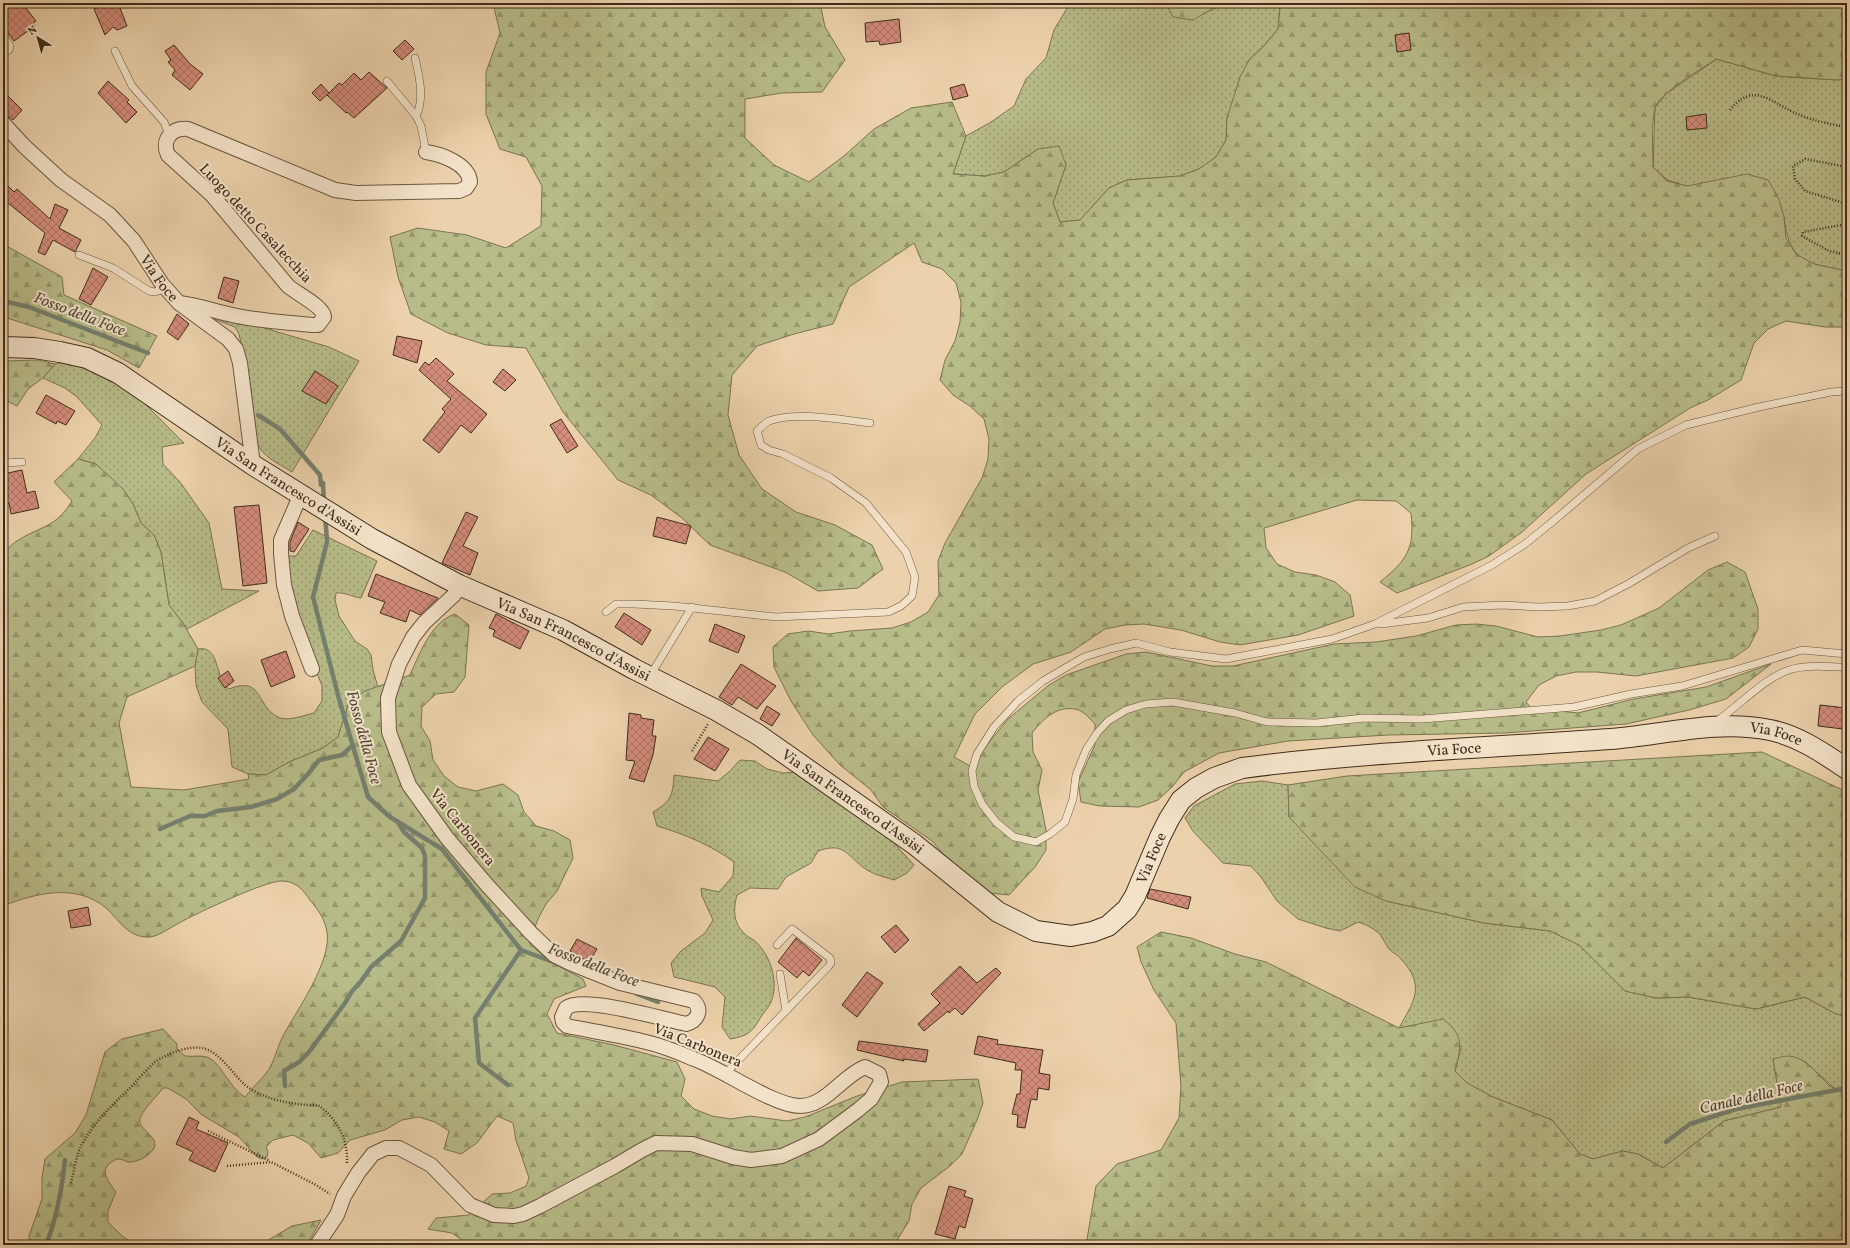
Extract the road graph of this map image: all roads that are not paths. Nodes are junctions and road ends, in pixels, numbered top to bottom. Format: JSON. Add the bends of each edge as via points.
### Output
{"nodes":[{"id":1,"x":3,"y":35,"type":"edge"},
{"id":2,"x":115,"y":50,"type":"dead end"},
{"id":3,"x":3,"y":52,"type":"edge"},
{"id":4,"x":415,"y":58,"type":"dead end"},
{"id":5,"x":387,"y":81,"type":"dead end"},
{"id":6,"x":416,"y":116,"type":"junction"},
{"id":7,"x":3,"y":123,"type":"edge"},
{"id":8,"x":169,"y":135,"type":"junction"},
{"id":9,"x":426,"y":152,"type":"joint"},
{"id":10,"x":79,"y":255,"type":"dead end"},
{"id":11,"x":165,"y":288,"type":"junction"},
{"id":12,"x":179,"y":303,"type":"junction"},
{"id":13,"x":3,"y":347,"type":"edge"},
{"id":14,"x":1847,"y":391,"type":"edge"},
{"id":15,"x":870,"y":423,"type":"dead end"},
{"id":16,"x":22,"y":462,"type":"dead end"},
{"id":17,"x":3,"y":463,"type":"edge"},
{"id":18,"x":253,"y":465,"type":"junction"},
{"id":19,"x":301,"y":494,"type":"junction"},
{"id":20,"x":1715,"y":536,"type":"dead end"},
{"id":21,"x":459,"y":584,"type":"junction"},
{"id":22,"x":692,"y":608,"type":"junction"},
{"id":23,"x":606,"y":612,"type":"dead end"},
{"id":24,"x":1375,"y":624,"type":"junction"},
{"id":25,"x":1847,"y":654,"type":"edge"},
{"id":26,"x":1847,"y":668,"type":"edge"},
{"id":27,"x":312,"y":670,"type":"dead end"},
{"id":28,"x":650,"y":676,"type":"junction"},
{"id":29,"x":1709,"y":727,"type":"junction"},
{"id":30,"x":1847,"y":769,"type":"edge"},
{"id":31,"x":1127,"y":909,"type":"joint"},
{"id":32,"x":777,"y":945,"type":"dead end"},
{"id":33,"x":780,"y":974,"type":"dead end"},
{"id":34,"x":786,"y":1011,"type":"junction"},
{"id":35,"x":726,"y":1073,"type":"junction"},
{"id":36,"x":317,"y":1245,"type":"edge"}],
"edges":[{"from":1,"to":3,"type":"lane","via":[[10,46],[9,50]]},
{"from":2,"to":8,"type":"lane","via":[[132,86],[164,122]]},
{"from":4,"to":6,"type":"lane","via":[[419,74],[421,108]]},
{"from":5,"to":6,"type":"lane"},
{"from":6,"to":9,"type":"lane","via":[[421,126]]},
{"from":7,"to":11,"type":"street","name":"Via Foce","via":[[61,180],[110,215],[134,241]]},
{"from":8,"to":9,"type":"street","name":"Luogo detto Casalecchia","via":[[178,129],[188,129],[335,190],[459,192],[466,188],[470,176],[465,169],[438,153]]},
{"from":8,"to":12,"type":"street","name":"Luogo detto Casalecchia","via":[[165,145],[168,155],[212,195],[288,286],[320,308],[324,317],[318,325],[312,325],[254,319],[194,304]]},
{"from":10,"to":11,"type":"lane","via":[[113,268],[149,291],[155,292]]},
{"from":11,"to":12,"type":"street","name":"Via Foce"},
{"from":12,"to":18,"type":"street","name":"Via Foce","via":[[228,339],[236,349]]},
{"from":13,"to":18,"type":"main road","name":"Via San Francesco d'Assisi","via":[[34,348],[87,358],[118,373]]},
{"from":14,"to":24,"type":"lane","via":[[1758,407],[1686,425],[1638,449],[1525,544],[1492,565]]},
{"from":15,"to":22,"type":"lane","via":[[811,417],[782,418],[768,421],[757,430],[760,445],[831,478],[866,503],[906,552],[915,577],[912,596],[901,606],[888,612],[847,615],[776,617]]},
{"from":16,"to":17,"type":"lane"},
{"from":18,"to":19,"type":"main road","name":"Via San Francesco d'Assisi"},
{"from":19,"to":21,"type":"main road","name":"Via San Francesco d'Assisi","via":[[372,539]]},
{"from":19,"to":27,"type":"street","via":[[281,540],[281,554],[284,585],[292,616]]},
{"from":20,"to":24,"type":"lane","via":[[1688,548],[1595,601],[1568,606],[1463,607],[1428,618]]},
{"from":21,"to":28,"type":"main road","name":"Via San Francesco d'Assisi","via":[[556,627]]},
{"from":21,"to":35,"type":"street","name":"Via Carbonera","via":[[454,595],[413,637],[399,664],[388,698],[389,732],[409,785],[438,826],[487,885],[554,955],[620,983],[691,1000],[699,1007],[696,1019],[686,1024],[606,1006],[577,1003],[566,1008],[562,1017],[563,1022],[568,1026],[642,1041],[695,1059]]},
{"from":22,"to":23,"type":"lane","via":[[616,604]]},
{"from":22,"to":28,"type":"lane"},
{"from":24,"to":25,"type":"lane","via":[[1332,639],[1226,659],[1170,652],[1136,643],[1084,657],[1044,681],[1018,701],[994,727],[977,754],[972,771],[974,786],[982,804],[996,822],[1014,837],[1036,842],[1065,822],[1073,799],[1076,775],[1086,750],[1097,733],[1108,721],[1126,710],[1146,704],[1173,702],[1235,713],[1266,722],[1316,723],[1364,718],[1422,719],[1574,706],[1682,686],[1802,650]]},
{"from":26,"to":29,"type":"lane","via":[[1790,669],[1755,690],[1736,708]]},
{"from":28,"to":31,"type":"main road","name":"Via San Francesco d'Assisi","via":[[757,734],[914,844],[998,912],[1016,923],[1036,931],[1071,936],[1108,926]]},
{"from":29,"to":30,"type":"main road","name":"Via Foce","via":[[1743,726],[1771,730],[1803,741]]},
{"from":29,"to":31,"type":"main road","name":"Via Foce","via":[[1612,739],[1446,750],[1242,768],[1214,778],[1181,800],[1169,819],[1136,896]]},
{"from":32,"to":34,"type":"lane","via":[[792,929],[830,958],[828,968]]},
{"from":33,"to":34,"type":"lane"},
{"from":34,"to":35,"type":"lane"},
{"from":35,"to":36,"type":"street","name":"Via Carbonera","via":[[784,1103],[800,1106],[811,1104],[864,1067],[879,1074],[881,1082],[871,1099],[858,1110],[819,1139],[782,1156],[751,1160],[692,1144],[656,1143],[523,1214],[494,1215],[470,1205],[431,1165],[399,1148],[386,1148],[373,1154],[365,1163],[344,1196],[338,1215]]}]}
